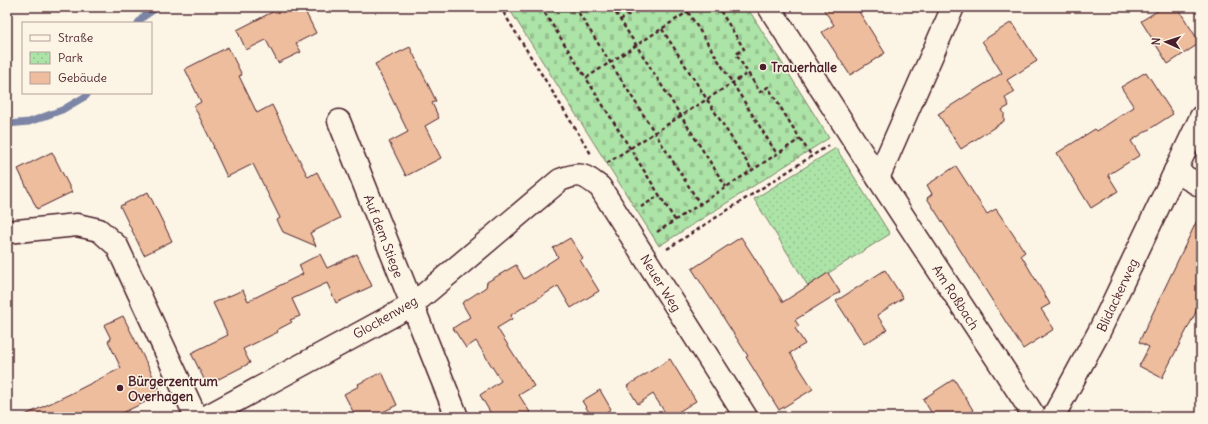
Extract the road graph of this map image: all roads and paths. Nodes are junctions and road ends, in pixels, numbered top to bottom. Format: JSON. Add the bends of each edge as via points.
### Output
{"nodes":[{"id":1,"x":500,"y":7,"type":"edge"},
{"id":2,"x":541,"y":7,"type":"edge"},
{"id":3,"x":576,"y":7,"type":"edge"},
{"id":4,"x":612,"y":7,"type":"edge"},
{"id":5,"x":642,"y":7,"type":"edge"},
{"id":6,"x":696,"y":7,"type":"edge"},
{"id":7,"x":718,"y":7,"type":"edge"},
{"id":8,"x":769,"y":7,"type":"edge"},
{"id":9,"x":953,"y":7,"type":"edge"},
{"id":10,"x":688,"y":12,"type":"junction"},
{"id":11,"x":620,"y":20,"type":"junction"},
{"id":12,"x":662,"y":29,"type":"junction"},
{"id":13,"x":636,"y":45,"type":"junction"},
{"id":14,"x":610,"y":62,"type":"junction"},
{"id":15,"x":748,"y":73,"type":"junction"},
{"id":16,"x":586,"y":78,"type":"junction"},
{"id":17,"x":732,"y":84,"type":"junction"},
{"id":18,"x":707,"y":100,"type":"junction"},
{"id":19,"x":681,"y":116,"type":"junction"},
{"id":20,"x":1201,"y":117,"type":"edge"},
{"id":21,"x":340,"y":121,"type":"dead end"},
{"id":22,"x":655,"y":132,"type":"junction"},
{"id":23,"x":849,"y":132,"type":"junction"},
{"id":24,"x":800,"y":139,"type":"junction"},
{"id":25,"x":630,"y":148,"type":"junction"},
{"id":26,"x":777,"y":154,"type":"junction"},
{"id":27,"x":812,"y":156,"type":"junction"},
{"id":28,"x":752,"y":170,"type":"junction"},
{"id":29,"x":1175,"y":171,"type":"junction"},
{"id":30,"x":593,"y":172,"type":"junction"},
{"id":31,"x":878,"y":178,"type":"junction"},
{"id":32,"x":1201,"y":186,"type":"edge"},
{"id":33,"x":726,"y":187,"type":"junction"},
{"id":34,"x":660,"y":195,"type":"junction"},
{"id":35,"x":700,"y":204,"type":"junction"},
{"id":36,"x":641,"y":207,"type":"dead end"},
{"id":37,"x":675,"y":220,"type":"junction"},
{"id":38,"x":7,"y":232,"type":"edge"},
{"id":39,"x":656,"y":232,"type":"dead end"},
{"id":40,"x":648,"y":261,"type":"junction"},
{"id":41,"x":412,"y":304,"type":"junction"},
{"id":42,"x":236,"y":409,"type":"edge"},
{"id":43,"x":196,"y":417,"type":"edge"},
{"id":44,"x":206,"y":417,"type":"edge"},
{"id":45,"x":457,"y":417,"type":"edge"},
{"id":46,"x":746,"y":417,"type":"edge"},
{"id":47,"x":1035,"y":417,"type":"edge"},
{"id":48,"x":1053,"y":417,"type":"edge"}],
"edges":[{"from":1,"to":30,"type":"path"},
{"from":2,"to":16,"type":"path"},
{"from":3,"to":14,"type":"path"},
{"from":4,"to":11,"type":"path"},
{"from":5,"to":11,"type":"path"},
{"from":6,"to":10,"type":"path"},
{"from":7,"to":15,"type":"path","via":[[744,49],[736,54]]},
{"from":8,"to":23,"type":"street","name":"Am Roßbach"},
{"from":9,"to":31,"type":"street"},
{"from":10,"to":12,"type":"path"},
{"from":10,"to":17,"type":"path"},
{"from":11,"to":13,"type":"path"},
{"from":12,"to":13,"type":"path"},
{"from":12,"to":18,"type":"path"},
{"from":13,"to":14,"type":"path"},
{"from":13,"to":19,"type":"path"},
{"from":14,"to":16,"type":"path"},
{"from":14,"to":22,"type":"path"},
{"from":15,"to":17,"type":"path"},
{"from":15,"to":24,"type":"path","via":[[760,92],[768,87]]},
{"from":16,"to":25,"type":"path"},
{"from":17,"to":18,"type":"path"},
{"from":17,"to":26,"type":"path"},
{"from":18,"to":19,"type":"path"},
{"from":18,"to":28,"type":"path"},
{"from":19,"to":22,"type":"path"},
{"from":19,"to":33,"type":"path"},
{"from":20,"to":29,"type":"street","name":"Blidackerweg"},
{"from":21,"to":41,"type":"street","name":"Auf dem Stiege"},
{"from":22,"to":25,"type":"path"},
{"from":22,"to":35,"type":"path"},
{"from":23,"to":27,"type":"path"},
{"from":23,"to":31,"type":"street","name":"Am Roßbach"},
{"from":24,"to":26,"type":"path"},
{"from":24,"to":27,"type":"path"},
{"from":25,"to":30,"type":"path"},
{"from":25,"to":34,"type":"path"},
{"from":26,"to":28,"type":"path"},
{"from":27,"to":40,"type":"path"},
{"from":28,"to":33,"type":"path"},
{"from":29,"to":32,"type":"street"},
{"from":29,"to":48,"type":"street","name":"Blidackerweg","via":[[1099,332]]},
{"from":30,"to":40,"type":"street","name":"Neuer Weg"},
{"from":30,"to":41,"type":"street","name":"Glockenweg","via":[[560,180]]},
{"from":31,"to":47,"type":"street","name":"Am Roßbach"},
{"from":33,"to":35,"type":"path"},
{"from":34,"to":36,"type":"path"},
{"from":34,"to":37,"type":"path"},
{"from":35,"to":37,"type":"path"},
{"from":37,"to":39,"type":"path"},
{"from":38,"to":43,"type":"street","via":[[77,225],[99,230],[117,246]]},
{"from":40,"to":46,"type":"street","name":"Neuer Weg"},
{"from":41,"to":42,"type":"street","name":"Glockenweg"},
{"from":41,"to":45,"type":"street","name":"Auf dem Stiege"},
{"from":42,"to":44,"type":"street","name":"Glockenweg"}]}
